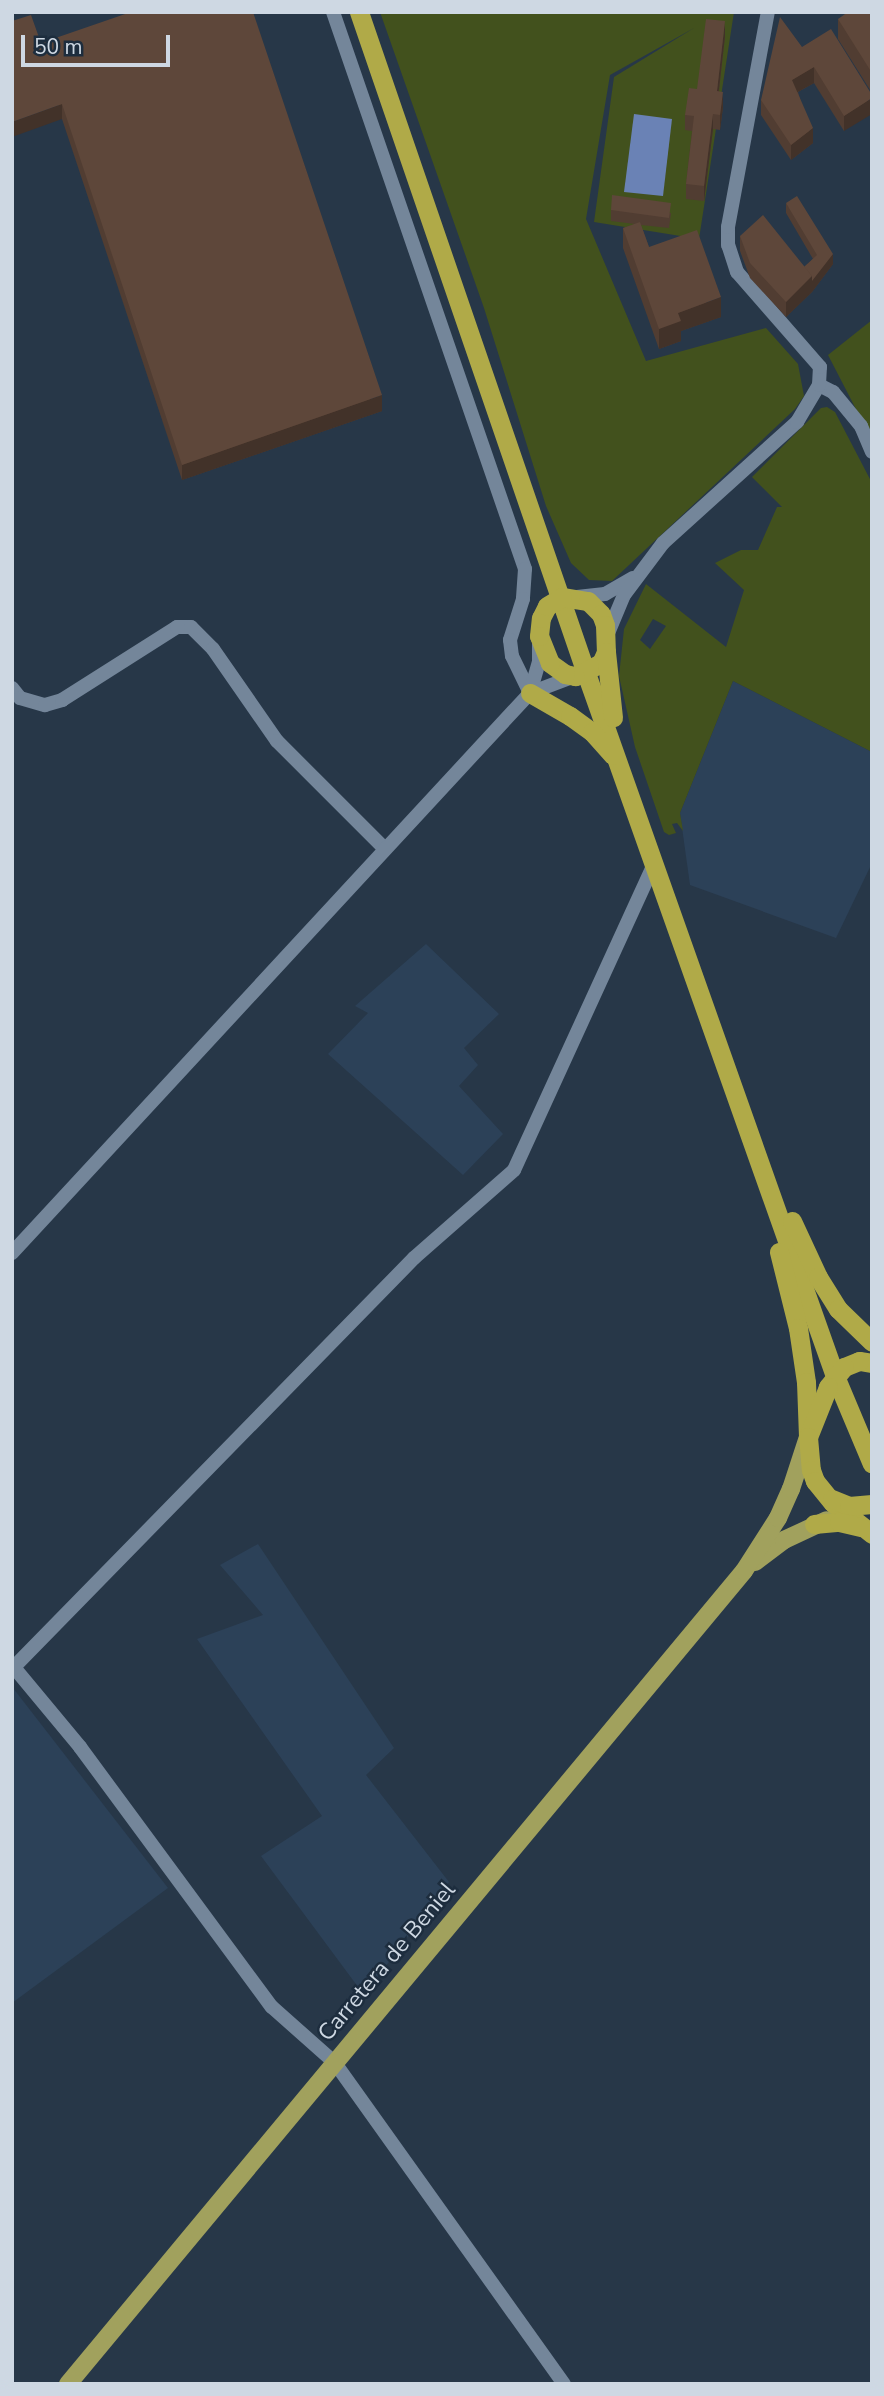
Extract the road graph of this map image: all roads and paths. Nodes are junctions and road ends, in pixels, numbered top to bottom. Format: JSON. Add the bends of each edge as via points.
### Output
{"nodes":[{"id":1,"x":333,"y":12,"type":"edge"},
{"id":2,"x":359,"y":12,"type":"edge"},
{"id":3,"x":768,"y":12,"type":"edge"},
{"id":4,"x":819,"y":385,"type":"junction"},
{"id":5,"x":872,"y":452,"type":"edge"},
{"id":6,"x":551,"y":562,"type":"junction"},
{"id":7,"x":637,"y":576,"type":"junction"},
{"id":8,"x":605,"y":594,"type":"junction"},
{"id":9,"x":570,"y":597,"type":"junction"},
{"id":10,"x":540,"y":627,"type":"junction"},
{"id":11,"x":606,"y":645,"type":"junction"},
{"id":12,"x":580,"y":674,"type":"junction"},
{"id":13,"x":12,"y":688,"type":"edge"},
{"id":14,"x":530,"y":693,"type":"junction"},
{"id":15,"x":622,"y":767,"type":"junction"},
{"id":16,"x":384,"y":848,"type":"junction"},
{"id":17,"x":655,"y":862,"type":"junction"},
{"id":18,"x":746,"y":1126,"type":"junction"},
{"id":19,"x":12,"y":1254,"type":"edge"},
{"id":20,"x":871,"y":1352,"type":"edge"},
{"id":21,"x":835,"y":1377,"type":"junction"},
{"id":22,"x":808,"y":1437,"type":"junction"},
{"id":23,"x":872,"y":1464,"type":"edge"},
{"id":24,"x":823,"y":1492,"type":"junction"},
{"id":25,"x":868,"y":1505,"type":"edge"},
{"id":26,"x":844,"y":1513,"type":"junction"},
{"id":27,"x":814,"y":1524,"type":"junction"},
{"id":28,"x":869,"y":1532,"type":"edge"},
{"id":29,"x":744,"y":1571,"type":"junction"},
{"id":30,"x":13,"y":1667,"type":"edge"},
{"id":31,"x":335,"y":2063,"type":"junction"},
{"id":32,"x":68,"y":2384,"type":"edge"},
{"id":33,"x":564,"y":2384,"type":"edge"}],
"edges":[{"from":1,"to":14,"type":"street","via":[[525,569],[523,599],[510,640],[512,656]]},
{"from":2,"to":6,"type":"highway"},
{"from":3,"to":4,"type":"street","via":[[728,245],[737,272],[820,367]]},
{"from":4,"to":5,"type":"street","via":[[833,392],[861,426]]},
{"from":4,"to":7,"type":"street","via":[[797,422],[663,543]]},
{"from":6,"to":8,"type":"highway","via":[[571,584]]},
{"from":6,"to":9,"type":"highway"},
{"from":6,"to":10,"type":"highway"},
{"from":7,"to":8,"type":"street"},
{"from":7,"to":11,"type":"street","via":[[624,595]]},
{"from":8,"to":9,"type":"street"},
{"from":9,"to":10,"type":"highway","via":[[547,606]]},
{"from":9,"to":11,"type":"highway","via":[[594,605],[605,625]]},
{"from":9,"to":12,"type":"highway"},
{"from":10,"to":12,"type":"highway","via":[[550,663],[565,674]]},
{"from":10,"to":14,"type":"street","via":[[539,662]]},
{"from":11,"to":12,"type":"highway","via":[[601,663]]},
{"from":11,"to":15,"type":"highway","via":[[608,694]]},
{"from":12,"to":14,"type":"street"},
{"from":12,"to":15,"type":"highway"},
{"from":13,"to":16,"type":"street","via":[[20,698],[45,705],[62,700],[177,628],[191,627],[213,649],[277,741]]},
{"from":14,"to":15,"type":"highway","via":[[592,732]]},
{"from":14,"to":16,"type":"street"},
{"from":15,"to":17,"type":"highway"},
{"from":16,"to":19,"type":"street"},
{"from":17,"to":18,"type":"highway"},
{"from":17,"to":30,"type":"street","via":[[514,1170],[414,1258]]},
{"from":18,"to":20,"type":"highway","via":[[818,1277]]},
{"from":18,"to":21,"type":"highway"},
{"from":18,"to":22,"type":"highway","via":[[798,1328]]},
{"from":20,"to":21,"type":"highway"},
{"from":21,"to":22,"type":"highway"},
{"from":21,"to":23,"type":"highway"},
{"from":22,"to":24,"type":"highway","via":[[811,1470]]},
{"from":22,"to":29,"type":"main road","via":[[778,1518]]},
{"from":24,"to":25,"type":"highway","via":[[835,1501]]},
{"from":24,"to":26,"type":"highway"},
{"from":25,"to":26,"type":"main road"},
{"from":26,"to":27,"type":"main road"},
{"from":26,"to":28,"type":"highway"},
{"from":27,"to":28,"type":"highway","via":[[839,1522]]},
{"from":27,"to":29,"type":"main road"},
{"from":29,"to":31,"type":"main road","name":"Carretera de Beniel"},
{"from":30,"to":31,"type":"street","via":[[80,1747],[272,2007]]},
{"from":31,"to":32,"type":"main road","name":"Carretera de Beniel"},
{"from":31,"to":33,"type":"street"}]}
